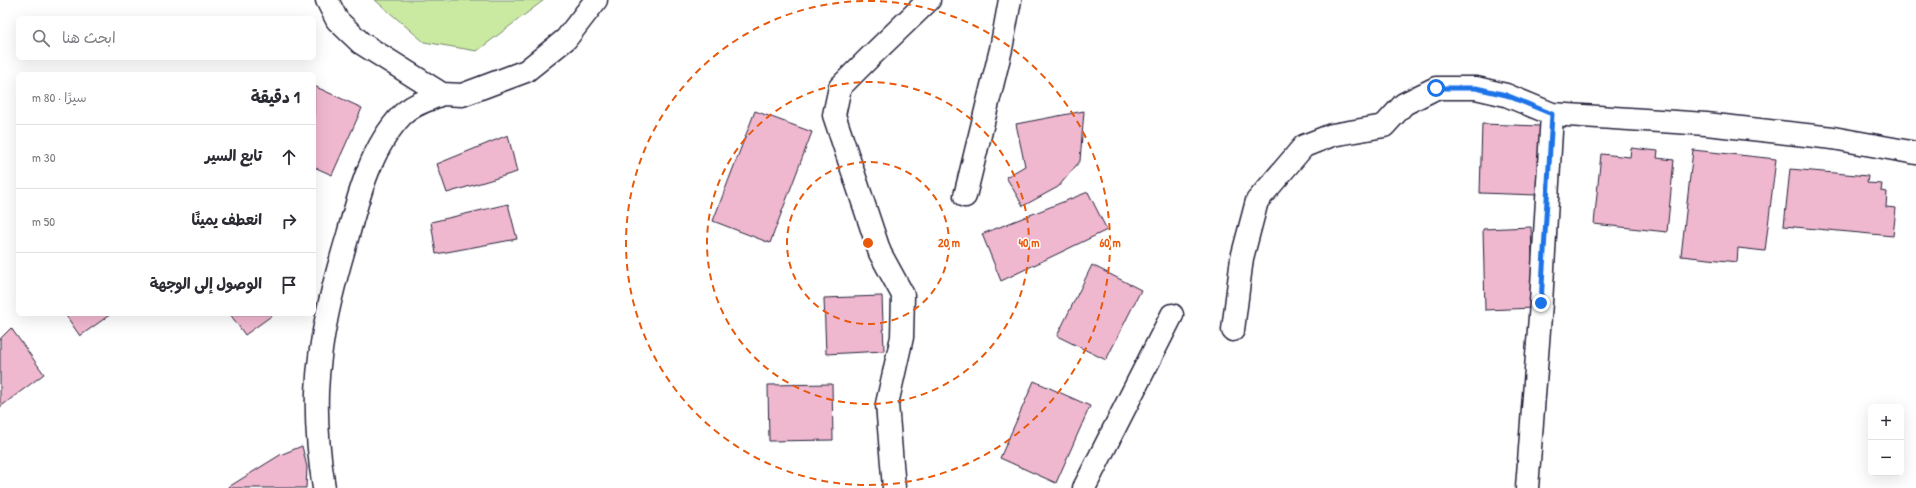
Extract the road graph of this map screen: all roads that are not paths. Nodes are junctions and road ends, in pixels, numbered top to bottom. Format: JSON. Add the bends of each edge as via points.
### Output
{"nodes":[{"id":1,"x":327,"y":0,"type":"edge"},
{"id":2,"x":596,"y":0,"type":"edge"},
{"id":3,"x":929,"y":0,"type":"edge"},
{"id":4,"x":1010,"y":0,"type":"edge"},
{"id":5,"x":442,"y":94,"type":"junction"},
{"id":6,"x":1552,"y":114,"type":"junction"},
{"id":7,"x":1916,"y":152,"type":"edge"},
{"id":8,"x":965,"y":196,"type":"dead end"},
{"id":9,"x":1172,"y":315,"type":"dead end"},
{"id":10,"x":1233,"y":330,"type":"dead end"},
{"id":11,"x":324,"y":488,"type":"edge"},
{"id":12,"x":894,"y":488,"type":"edge"},
{"id":13,"x":1084,"y":488,"type":"edge"},
{"id":14,"x":1527,"y":488,"type":"edge"}],
"edges":[{"from":1,"to":5,"type":"street","via":[[337,20],[361,43]]},
{"from":2,"to":5,"type":"street","via":[[566,39],[526,71],[462,95]]},
{"from":3,"to":12,"type":"street","via":[[840,88],[834,115],[880,253],[903,295],[902,337],[887,404]]},
{"from":4,"to":8,"type":"street","via":[[1001,49]]},
{"from":5,"to":11,"type":"street","via":[[402,114],[373,158],[360,190],[338,266],[323,335],[317,392],[320,468]]},
{"from":6,"to":7,"type":"street","via":[[1714,125],[1833,138]]},
{"from":6,"to":10,"type":"street","via":[[1506,95],[1476,88],[1436,88],[1404,104],[1384,126],[1332,135],[1304,146],[1257,201],[1242,258]]},
{"from":6,"to":14,"type":"street"},
{"from":9,"to":13,"type":"street"}]}
